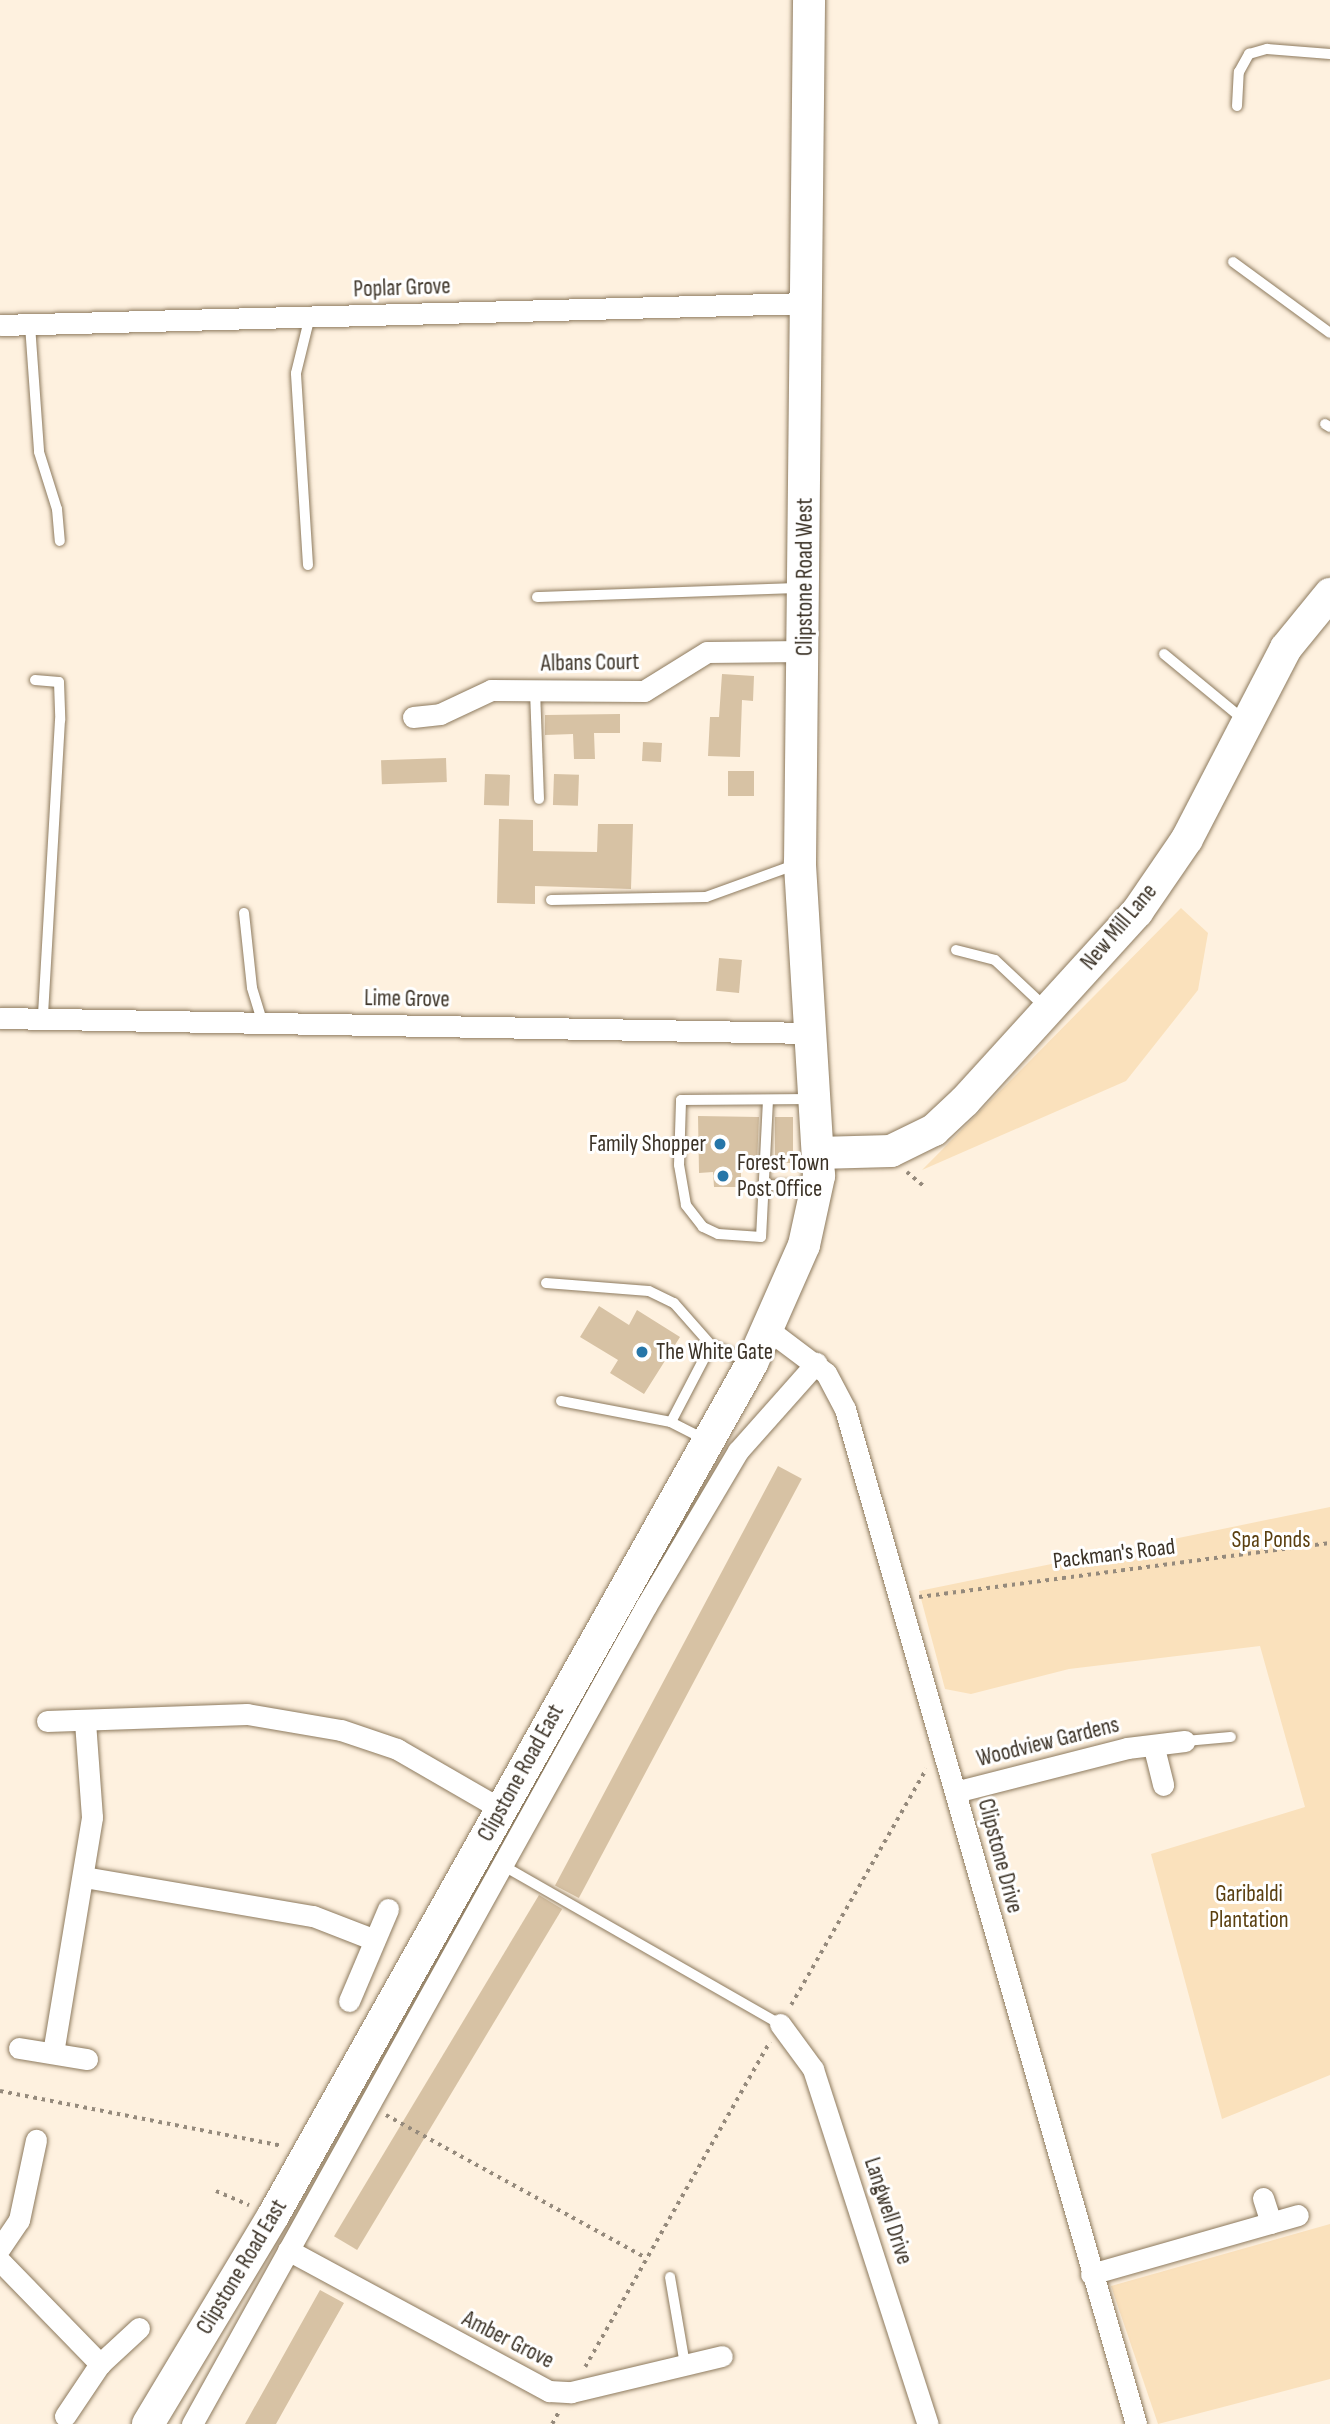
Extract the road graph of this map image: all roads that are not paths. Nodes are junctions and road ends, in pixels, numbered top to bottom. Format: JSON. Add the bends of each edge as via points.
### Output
{"nodes":[{"id":1,"x":809,"y":0,"type":"edge"},
{"id":2,"x":1330,"y":54,"type":"edge"},
{"id":3,"x":1237,"y":106,"type":"dead end"},
{"id":4,"x":1233,"y":262,"type":"dead end"},
{"id":5,"x":806,"y":303,"type":"junction"},
{"id":6,"x":310,"y":316,"type":"junction"},
{"id":7,"x":30,"y":325,"type":"junction"},
{"id":8,"x":0,"y":326,"type":"edge"},
{"id":9,"x":1330,"y":333,"type":"edge"},
{"id":10,"x":60,"y":541,"type":"dead end"},
{"id":11,"x":308,"y":565,"type":"dead end"},
{"id":12,"x":805,"y":588,"type":"junction"},
{"id":13,"x":1330,"y":594,"type":"edge"},
{"id":14,"x":537,"y":597,"type":"dead end"},
{"id":15,"x":805,"y":650,"type":"junction"},
{"id":16,"x":1164,"y":654,"type":"dead end"},
{"id":17,"x":35,"y":680,"type":"dead end"},
{"id":18,"x":536,"y":690,"type":"junction"},
{"id":19,"x":413,"y":718,"type":"dead end"},
{"id":20,"x":1247,"y":722,"type":"junction"},
{"id":21,"x":539,"y":799,"type":"dead end"},
{"id":22,"x":800,"y":863,"type":"junction"},
{"id":23,"x":551,"y":900,"type":"dead end"},
{"id":24,"x":244,"y":912,"type":"dead end"},
{"id":25,"x":956,"y":950,"type":"dead end"},
{"id":26,"x":1047,"y":1009,"type":"junction"},
{"id":27,"x":0,"y":1018,"type":"edge"},
{"id":28,"x":43,"y":1018,"type":"junction"},
{"id":29,"x":264,"y":1023,"type":"junction"},
{"id":30,"x":813,"y":1032,"type":"junction"},
{"id":31,"x":816,"y":1099,"type":"junction"},
{"id":32,"x":768,"y":1100,"type":"junction"},
{"id":33,"x":818,"y":1153,"type":"junction"},
{"id":34,"x":768,"y":1185,"type":"junction"},
{"id":35,"x":817,"y":1188,"type":"junction"},
{"id":36,"x":546,"y":1283,"type":"dead end"},
{"id":37,"x":770,"y":1331,"type":"junction"},
{"id":38,"x":711,"y":1345,"type":"junction"},
{"id":39,"x":752,"y":1363,"type":"junction"},
{"id":40,"x":816,"y":1363,"type":"junction"},
{"id":41,"x":561,"y":1401,"type":"dead end"},
{"id":42,"x":671,"y":1422,"type":"junction"},
{"id":43,"x":708,"y":1441,"type":"junction"},
{"id":44,"x":47,"y":1721,"type":"dead end"},
{"id":45,"x":85,"y":1722,"type":"junction"},
{"id":46,"x":1231,"y":1737,"type":"dead end"},
{"id":47,"x":1185,"y":1741,"type":"joint"},
{"id":48,"x":1154,"y":1748,"type":"junction"},
{"id":49,"x":1163,"y":1785,"type":"dead end"},
{"id":50,"x":955,"y":1792,"type":"junction"},
{"id":51,"x":500,"y":1809,"type":"junction"},
{"id":52,"x":502,"y":1865,"type":"junction"},
{"id":53,"x":84,"y":1877,"type":"junction"},
{"id":54,"x":388,"y":1909,"type":"dead end"},
{"id":55,"x":375,"y":1940,"type":"junction"},
{"id":56,"x":349,"y":2001,"type":"dead end"},
{"id":57,"x":780,"y":2024,"type":"joint"},
{"id":58,"x":19,"y":2048,"type":"dead end"},
{"id":59,"x":53,"y":2053,"type":"junction"},
{"id":60,"x":87,"y":2059,"type":"dead end"},
{"id":61,"x":36,"y":2140,"type":"dead end"},
{"id":62,"x":1263,"y":2198,"type":"dead end"},
{"id":63,"x":1298,"y":2216,"type":"dead end"},
{"id":64,"x":1271,"y":2223,"type":"junction"},
{"id":65,"x":0,"y":2248,"type":"edge"},
{"id":66,"x":288,"y":2250,"type":"junction"},
{"id":67,"x":0,"y":2262,"type":"edge"},
{"id":68,"x":1091,"y":2274,"type":"junction"},
{"id":69,"x":670,"y":2277,"type":"dead end"},
{"id":70,"x":139,"y":2328,"type":"dead end"},
{"id":71,"x":722,"y":2356,"type":"dead end"},
{"id":72,"x":100,"y":2364,"type":"junction"},
{"id":73,"x":685,"y":2365,"type":"junction"},
{"id":74,"x":176,"y":2375,"type":"junction"},
{"id":75,"x":65,"y":2416,"type":"dead end"},
{"id":76,"x":136,"y":2424,"type":"edge"},
{"id":77,"x":148,"y":2424,"type":"edge"},
{"id":78,"x":192,"y":2424,"type":"edge"},
{"id":79,"x":928,"y":2424,"type":"edge"},
{"id":80,"x":1136,"y":2424,"type":"edge"}],
"edges":[{"from":1,"to":5,"type":"main road","name":"Clipstone Road West"},
{"from":2,"to":3,"type":"lane","via":[[1266,49],[1249,54],[1239,72]]},
{"from":4,"to":9,"type":"lane"},
{"from":5,"to":6,"type":"street","name":"Poplar Grove"},
{"from":5,"to":12,"type":"main road","name":"Clipstone Road West"},
{"from":6,"to":7,"type":"street","name":"Poplar Grove"},
{"from":6,"to":11,"type":"lane","via":[[296,373]]},
{"from":7,"to":8,"type":"street","name":"Poplar Grove"},
{"from":7,"to":10,"type":"lane","via":[[39,452]]},
{"from":12,"to":14,"type":"lane"},
{"from":12,"to":15,"type":"main road","name":"Clipstone Road West"},
{"from":13,"to":20,"type":"main road","name":"New Mill Lane","via":[[1286,648]]},
{"from":15,"to":18,"type":"street","name":"Albans Court","via":[[708,652],[644,691]]},
{"from":15,"to":22,"type":"main road","name":"Clipstone Road West"},
{"from":16,"to":20,"type":"lane"},
{"from":17,"to":28,"type":"lane","via":[[59,682],[60,720]]},
{"from":18,"to":19,"type":"street","name":"Albans Court","via":[[491,690],[440,713]]},
{"from":18,"to":21,"type":"lane"},
{"from":20,"to":26,"type":"main road","name":"New Mill Lane","via":[[1187,839],[1144,901]]},
{"from":22,"to":23,"type":"lane","via":[[706,897]]},
{"from":22,"to":30,"type":"main road","name":"Clipstone Road West"},
{"from":24,"to":29,"type":"lane","via":[[252,988]]},
{"from":25,"to":26,"type":"lane","via":[[995,960]]},
{"from":26,"to":33,"type":"main road","name":"New Mill Lane","via":[[934,1130],[891,1150]]},
{"from":27,"to":28,"type":"street","name":"Lime Grove"},
{"from":28,"to":29,"type":"street","name":"Lime Grove"},
{"from":29,"to":30,"type":"street","name":"Lime Grove"},
{"from":30,"to":31,"type":"main road","name":"Clipstone Road West"},
{"from":31,"to":32,"type":"lane"},
{"from":31,"to":33,"type":"main road","name":"Clipstone Road West"},
{"from":32,"to":34,"type":"lane"},
{"from":32,"to":34,"type":"lane","via":[[681,1100],[678,1134],[686,1205],[703,1227],[761,1237]]},
{"from":33,"to":35,"type":"main road","name":"Clipstone Road East"},
{"from":34,"to":35,"type":"lane"},
{"from":35,"to":37,"type":"main road","name":"Clipstone Road East","via":[[804,1245]]},
{"from":36,"to":38,"type":"lane","via":[[649,1291],[674,1303]]},
{"from":37,"to":39,"type":"main road","name":"Clipstone Road East"},
{"from":37,"to":40,"type":"street","name":"Clipstone Drive"},
{"from":38,"to":39,"type":"lane"},
{"from":38,"to":42,"type":"lane"},
{"from":39,"to":43,"type":"main road","name":"Clipstone Road East"},
{"from":40,"to":50,"type":"street","name":"Clipstone Drive","via":[[845,1409]]},
{"from":40,"to":52,"type":"street","name":"Clipstone Road East","via":[[738,1451]]},
{"from":41,"to":42,"type":"lane"},
{"from":42,"to":43,"type":"lane"},
{"from":43,"to":51,"type":"main road","name":"Clipstone Road East"},
{"from":44,"to":45,"type":"street"},
{"from":45,"to":51,"type":"street","via":[[247,1714],[341,1730],[397,1749]]},
{"from":45,"to":53,"type":"street","via":[[92,1817]]},
{"from":46,"to":47,"type":"lane"},
{"from":47,"to":48,"type":"street","name":"Woodview Gardens"},
{"from":48,"to":49,"type":"street","name":"Woodview Gardens"},
{"from":48,"to":50,"type":"street","name":"Woodview Gardens","via":[[1127,1748]]},
{"from":50,"to":68,"type":"street","name":"Clipstone Drive"},
{"from":51,"to":74,"type":"main road","name":"Clipstone Road East","via":[[273,2216]]},
{"from":52,"to":57,"type":"lane"},
{"from":52,"to":66,"type":"street","name":"Clipstone Road East"},
{"from":53,"to":55,"type":"street","via":[[313,1916]]},
{"from":53,"to":59,"type":"street"},
{"from":54,"to":55,"type":"street"},
{"from":55,"to":56,"type":"street"},
{"from":57,"to":79,"type":"street","name":"Langwell Drive","via":[[813,2069]]},
{"from":58,"to":59,"type":"street"},
{"from":59,"to":60,"type":"street"},
{"from":61,"to":65,"type":"street","via":[[19,2220]]},
{"from":62,"to":64,"type":"street"},
{"from":63,"to":64,"type":"street"},
{"from":64,"to":68,"type":"street"},
{"from":66,"to":73,"type":"street","name":"Amber Grove","via":[[536,2386],[570,2392]]},
{"from":66,"to":78,"type":"street","name":"Clipstone Road East"},
{"from":67,"to":72,"type":"street"},
{"from":68,"to":80,"type":"street","name":"Clipstone Drive"},
{"from":69,"to":73,"type":"lane"},
{"from":70,"to":72,"type":"street"},
{"from":71,"to":73,"type":"street","name":"Amber Grove"},
{"from":72,"to":75,"type":"street"},
{"from":74,"to":76,"type":"main road","name":"Clipstone Road East"},
{"from":74,"to":77,"type":"main road","name":"Clipstone Road East"}]}
